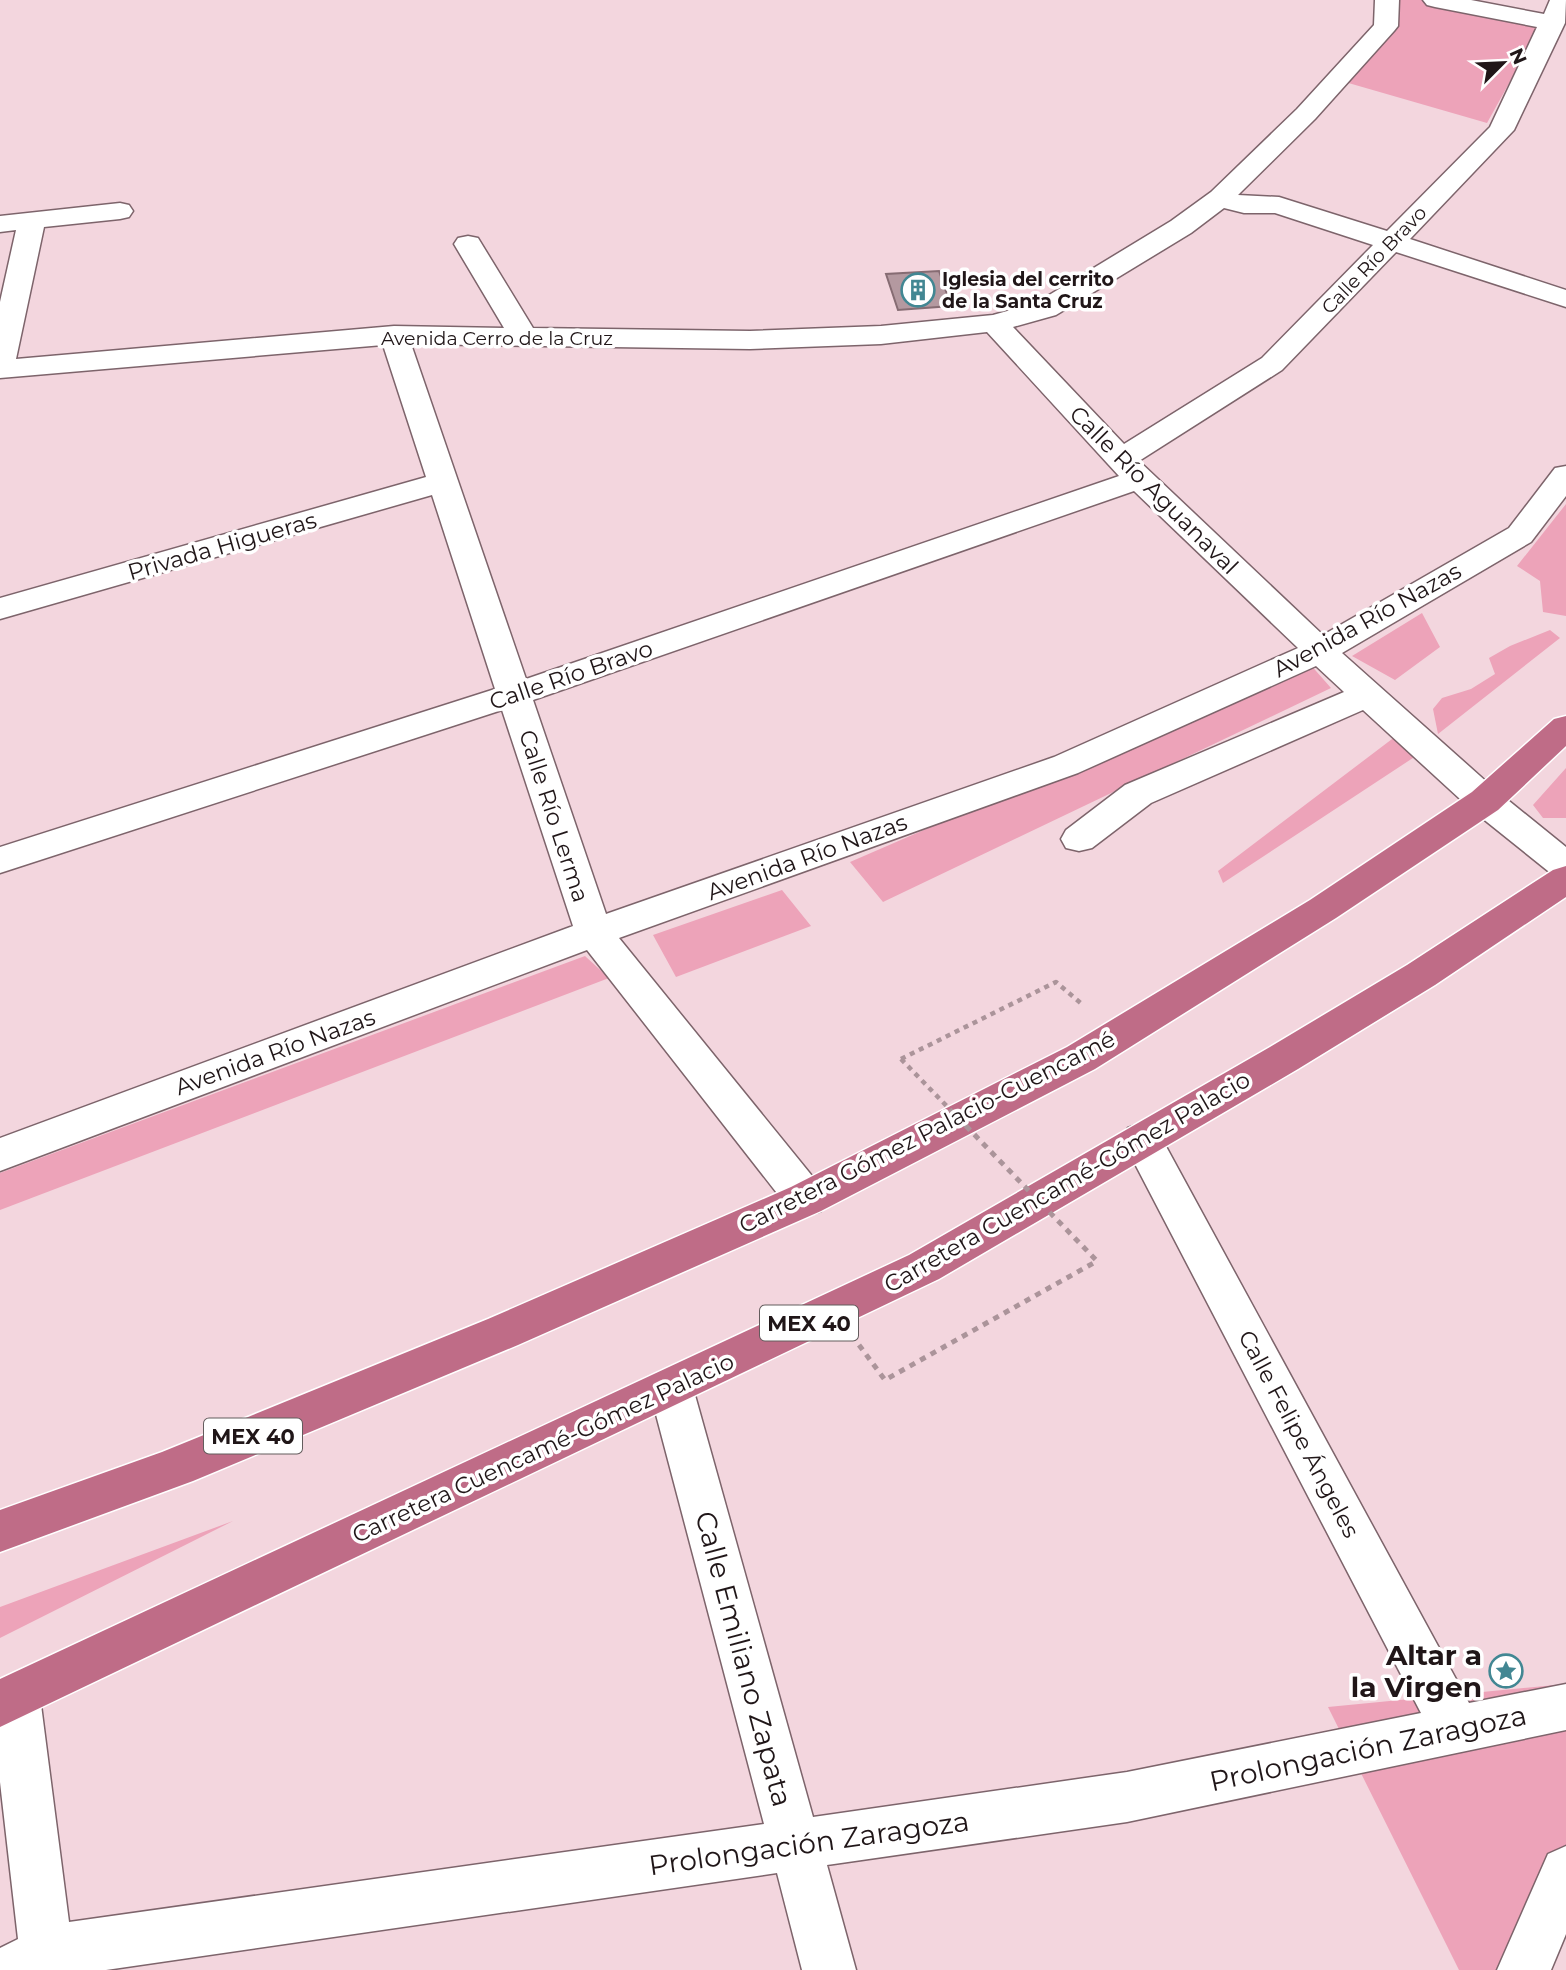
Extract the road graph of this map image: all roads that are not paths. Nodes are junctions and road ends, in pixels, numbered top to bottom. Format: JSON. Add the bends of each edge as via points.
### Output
{"nodes":[{"id":1,"x":1387,"y":0,"type":"edge"},
{"id":2,"x":1435,"y":0,"type":"edge"},
{"id":3,"x":1558,"y":11,"type":"edge"},
{"id":4,"x":1220,"y":198,"type":"junction"},
{"id":5,"x":120,"y":211,"type":"dead end"},
{"id":6,"x":32,"y":220,"type":"junction"},
{"id":7,"x":0,"y":223,"type":"edge"},
{"id":8,"x":1392,"y":241,"type":"junction"},
{"id":9,"x":468,"y":244,"type":"dead end"},
{"id":10,"x":1566,"y":299,"type":"edge"},
{"id":11,"x":994,"y":323,"type":"junction"},
{"id":12,"x":394,"y":335,"type":"junction"},
{"id":13,"x":524,"y":337,"type":"junction"},
{"id":14,"x":0,"y":368,"type":"edge"},
{"id":15,"x":1129,"y":470,"type":"junction"},
{"id":16,"x":1566,"y":475,"type":"edge"},
{"id":17,"x":443,"y":482,"type":"junction"},
{"id":18,"x":0,"y":609,"type":"edge"},
{"id":19,"x":1320,"y":651,"type":"junction"},
{"id":20,"x":514,"y":695,"type":"junction"},
{"id":21,"x":1367,"y":695,"type":"junction"},
{"id":22,"x":1566,"y":727,"type":"edge"},
{"id":23,"x":1485,"y":801,"type":"junction"},
{"id":24,"x":1079,"y":839,"type":"dead end"},
{"id":25,"x":0,"y":860,"type":"edge"},
{"id":26,"x":1566,"y":866,"type":"edge"},
{"id":27,"x":1566,"y":878,"type":"edge"},
{"id":28,"x":594,"y":933,"type":"junction"},
{"id":29,"x":1142,"y":1139,"type":"junction"},
{"id":30,"x":0,"y":1155,"type":"edge"},
{"id":31,"x":806,"y":1199,"type":"junction"},
{"id":32,"x":671,"y":1388,"type":"junction"},
{"id":33,"x":0,"y":1531,"type":"edge"},
{"id":34,"x":8,"y":1700,"type":"edge"},
{"id":35,"x":1566,"y":1707,"type":"edge"},
{"id":36,"x":1456,"y":1729,"type":"junction"},
{"id":37,"x":795,"y":1845,"type":"junction"},
{"id":38,"x":1566,"y":1872,"type":"edge"},
{"id":39,"x":36,"y":1964,"type":"edge"},
{"id":40,"x":829,"y":1970,"type":"edge"},
{"id":41,"x":1524,"y":1970,"type":"edge"}],
"edges":[{"from":1,"to":4,"type":"street","via":[[1386,26],[1306,114]]},
{"from":2,"to":3,"type":"street"},
{"from":3,"to":8,"type":"street","name":"Calle Río Bravo","via":[[1501,130]]},
{"from":4,"to":8,"type":"street","via":[[1244,205],[1279,205]]},
{"from":4,"to":11,"type":"street","name":"Avenida Cerro de la Cruz","via":[[1046,309]]},
{"from":5,"to":6,"type":"street"},
{"from":6,"to":7,"type":"street"},
{"from":6,"to":14,"type":"street"},
{"from":8,"to":10,"type":"street"},
{"from":8,"to":15,"type":"street","name":"Calle Río Bravo","via":[[1272,364]]},
{"from":9,"to":13,"type":"street"},
{"from":11,"to":13,"type":"street","name":"Avenida Cerro de la Cruz","via":[[881,335],[750,340]]},
{"from":11,"to":15,"type":"street","name":"Calle Río Aguanaval"},
{"from":12,"to":13,"type":"street","name":"Avenida Cerro de la Cruz"},
{"from":12,"to":14,"type":"street","name":"Avenida Cerro de la Cruz"},
{"from":12,"to":17,"type":"street","name":"Calle Río Lerma"},
{"from":15,"to":19,"type":"street","name":"Calle Río Aguanaval"},
{"from":15,"to":20,"type":"street","name":"Calle Río Bravo"},
{"from":16,"to":19,"type":"street","name":"Avenida Río Nazas","via":[[1520,535]]},
{"from":17,"to":18,"type":"street","name":"Privada Higueras"},
{"from":17,"to":20,"type":"street","name":"Calle Río Lerma"},
{"from":19,"to":21,"type":"street","name":"Calle Río Aguanaval"},
{"from":19,"to":28,"type":"street","name":"Avenida Río Nazas","via":[[1066,765]]},
{"from":20,"to":25,"type":"street","name":"Calle Río Bravo"},
{"from":20,"to":28,"type":"street","name":"Calle Río Lerma"},
{"from":21,"to":23,"type":"street","name":"Calle Río Aguanaval"},
{"from":21,"to":24,"type":"street","via":[[1138,793]]},
{"from":22,"to":23,"type":"highway","name":"Carretera Gómez Palacio-Cuencamé","number":"MEX 40"},
{"from":23,"to":26,"type":"street","name":"Calle Río Aguanaval"},
{"from":23,"to":31,"type":"highway","name":"Carretera Gómez Palacio-Cuencamé","number":"MEX 40","via":[[1323,909],[1081,1058]]},
{"from":27,"to":29,"type":"highway","name":"Carretera Cuencamé-Gómez Palacio","number":"MEX 40","via":[[1410,982]]},
{"from":28,"to":30,"type":"street","name":"Avenida Río Nazas"},
{"from":28,"to":31,"type":"street","name":"Calle Río Lerma"},
{"from":29,"to":32,"type":"highway","name":"Carretera Cuencamé-Gómez Palacio","number":"MEX 40","via":[[924,1266]]},
{"from":29,"to":36,"type":"street","name":"Calle Felipe Ángeles"},
{"from":31,"to":33,"type":"highway","name":"Carretera Gómez Palacio-Cuencamé","number":"MEX 40","via":[[503,1332],[177,1467]]},
{"from":32,"to":34,"type":"highway","name":"Carretera Cuencamé-Gómez Palacio","number":"MEX 40"},
{"from":32,"to":37,"type":"street","name":"Calle Emiliano Zapata"},
{"from":34,"to":39,"type":"street"},
{"from":35,"to":36,"type":"street","name":"Prolongación Zaragoza"},
{"from":36,"to":37,"type":"street","name":"Prolongación Zaragoza","via":[[1127,1797]]},
{"from":37,"to":39,"type":"street","name":"Prolongación Zaragoza"},
{"from":37,"to":40,"type":"street","name":"Calle Emiliano Zapata"},
{"from":38,"to":41,"type":"street"}]}
